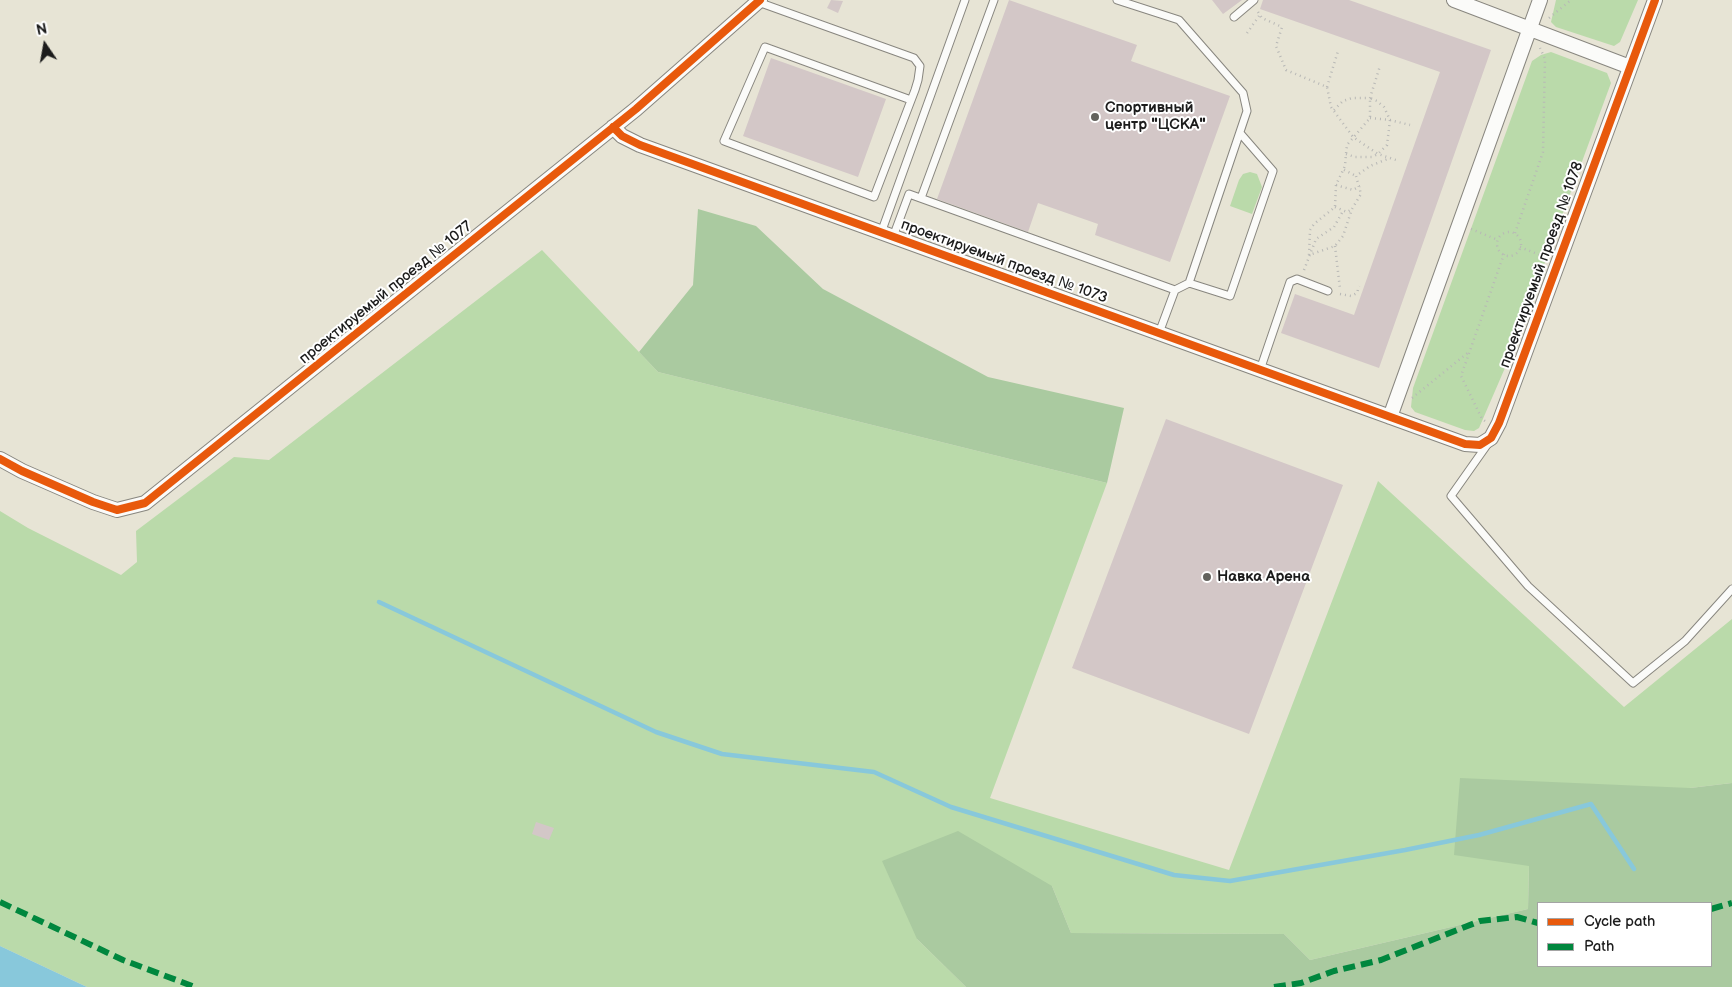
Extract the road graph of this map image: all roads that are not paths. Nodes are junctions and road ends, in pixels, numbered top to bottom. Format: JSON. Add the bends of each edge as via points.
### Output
{"nodes":[{"id":1,"x":965,"y":0,"type":"edge"},
{"id":2,"x":994,"y":0,"type":"edge"},
{"id":3,"x":1118,"y":0,"type":"edge"},
{"id":4,"x":1454,"y":0,"type":"edge"},
{"id":5,"x":1540,"y":0,"type":"edge"},
{"id":6,"x":1655,"y":0,"type":"edge"},
{"id":7,"x":759,"y":1,"type":"edge"},
{"id":8,"x":1254,"y":1,"type":"edge"},
{"id":9,"x":1234,"y":17,"type":"dead end"},
{"id":10,"x":1530,"y":29,"type":"junction"},
{"id":11,"x":1630,"y":67,"type":"junction"},
{"id":12,"x":911,"y":100,"type":"junction"},
{"id":13,"x":613,"y":127,"type":"junction"},
{"id":14,"x":1240,"y":133,"type":"junction"},
{"id":15,"x":921,"y":198,"type":"junction"},
{"id":16,"x":887,"y":235,"type":"junction"},
{"id":17,"x":1190,"y":283,"type":"junction"},
{"id":18,"x":1175,"y":290,"type":"junction"},
{"id":19,"x":1328,"y":291,"type":"road end"},
{"id":20,"x":1159,"y":333,"type":"junction"},
{"id":21,"x":1260,"y":370,"type":"junction"},
{"id":22,"x":1390,"y":417,"type":"junction"},
{"id":23,"x":1491,"y":438,"type":"junction"},
{"id":24,"x":0,"y":458,"type":"edge"},
{"id":25,"x":1732,"y":589,"type":"edge"}],
"edges":[{"from":1,"to":16,"type":"lane"},
{"from":2,"to":15,"type":"lane"},
{"from":3,"to":14,"type":"lane","via":[[1179,20],[1243,93],[1247,111]]},
{"from":4,"to":10,"type":"street"},
{"from":5,"to":10,"type":"street"},
{"from":6,"to":11,"type":"street","name":"проектируемый проезд № 1078"},
{"from":7,"to":12,"type":"lane","via":[[914,58],[920,66]]},
{"from":7,"to":13,"type":"street","name":"проектируемый проезд № 1077"},
{"from":8,"to":9,"type":"lane"},
{"from":10,"to":11,"type":"street"},
{"from":10,"to":22,"type":"street"},
{"from":11,"to":23,"type":"street","name":"проектируемый проезд № 1078"},
{"from":12,"to":12,"type":"lane","via":[[874,197],[724,141],[765,47]]},
{"from":13,"to":16,"type":"street","name":"проектируемый проезд № 1073","via":[[640,145]]},
{"from":13,"to":24,"type":"street","name":"проектируемый проезд № 1077","via":[[145,503],[117,510],[22,471]]},
{"from":14,"to":17,"type":"lane"},
{"from":14,"to":17,"type":"lane","via":[[1273,171],[1230,296]]},
{"from":15,"to":16,"type":"lane","via":[[909,194]]},
{"from":15,"to":18,"type":"lane"},
{"from":16,"to":20,"type":"street","name":"проектируемый проезд № 1073"},
{"from":17,"to":18,"type":"lane"},
{"from":18,"to":20,"type":"lane"},
{"from":19,"to":21,"type":"lane","via":[[1300,280],[1290,282]]},
{"from":20,"to":21,"type":"street","name":"проектируемый проезд № 1073"},
{"from":21,"to":22,"type":"street","name":"проектируемый проезд № 1073"},
{"from":22,"to":23,"type":"street","via":[[1465,444],[1480,444]]},
{"from":23,"to":25,"type":"lane","via":[[1451,496],[1528,586],[1633,683],[1685,641]]}]}
